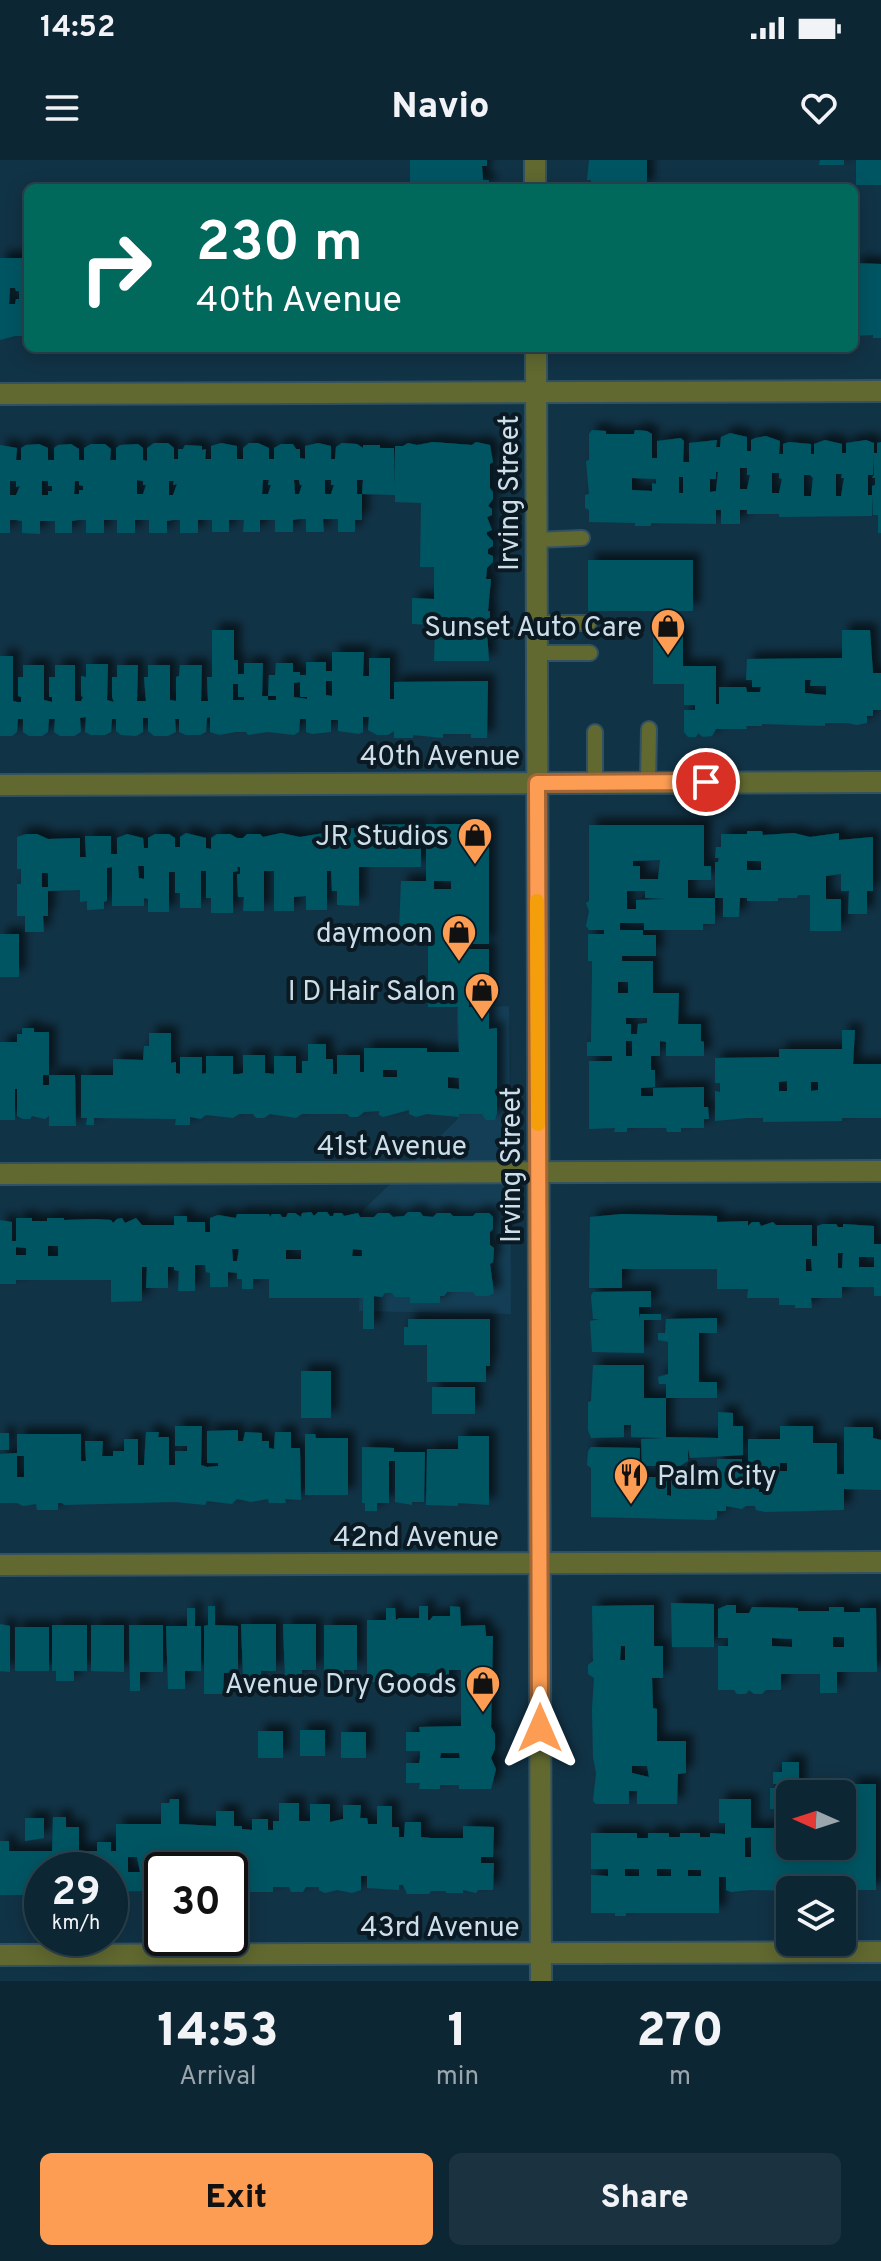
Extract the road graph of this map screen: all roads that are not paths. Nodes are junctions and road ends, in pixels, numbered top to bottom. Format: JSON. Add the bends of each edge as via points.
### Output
{"nodes":[{"id":1,"x":535,"y":160,"type":"edge"},
{"id":2,"x":535,"y":184,"type":"edge"},
{"id":3,"x":536,"y":352,"type":"edge"},
{"id":4,"x":881,"y":391,"type":"edge"},
{"id":5,"x":536,"y":392,"type":"junction"},
{"id":6,"x":0,"y":394,"type":"edge"},
{"id":7,"x":582,"y":538,"type":"dead end"},
{"id":8,"x":536,"y":540,"type":"junction"},
{"id":9,"x":536,"y":623,"type":"junction"},
{"id":10,"x":589,"y":623,"type":"dead end"},
{"id":11,"x":537,"y":653,"type":"junction"},
{"id":12,"x":590,"y":653,"type":"dead end"},
{"id":13,"x":649,"y":729,"type":"dead end"},
{"id":14,"x":595,"y":732,"type":"dead end"},
{"id":15,"x":595,"y":782,"type":"junction"},
{"id":16,"x":648,"y":782,"type":"junction"},
{"id":17,"x":881,"y":782,"type":"edge"},
{"id":18,"x":537,"y":783,"type":"junction"},
{"id":19,"x":0,"y":785,"type":"edge"},
{"id":20,"x":881,"y":1171,"type":"edge"},
{"id":21,"x":538,"y":1172,"type":"junction"},
{"id":22,"x":0,"y":1174,"type":"edge"},
{"id":23,"x":881,"y":1562,"type":"edge"},
{"id":24,"x":539,"y":1563,"type":"junction"},
{"id":25,"x":0,"y":1565,"type":"edge"},
{"id":26,"x":881,"y":1952,"type":"edge"},
{"id":27,"x":541,"y":1954,"type":"junction"},
{"id":28,"x":0,"y":1955,"type":"edge"},
{"id":29,"x":541,"y":1981,"type":"edge"}],
"edges":[{"from":1,"to":2,"type":"street"},
{"from":3,"to":5,"type":"street","name":"Irving Street"},
{"from":4,"to":5,"type":"street"},
{"from":5,"to":6,"type":"street"},
{"from":5,"to":8,"type":"street","name":"Irving Street"},
{"from":7,"to":8,"type":"lane"},
{"from":8,"to":9,"type":"street","name":"Irving Street"},
{"from":9,"to":10,"type":"lane"},
{"from":9,"to":11,"type":"street","name":"Irving Street"},
{"from":11,"to":12,"type":"lane"},
{"from":11,"to":18,"type":"street","name":"Irving Street"},
{"from":13,"to":16,"type":"lane"},
{"from":14,"to":15,"type":"lane"},
{"from":15,"to":16,"type":"street","name":"40th Avenue"},
{"from":15,"to":18,"type":"street","name":"40th Avenue"},
{"from":16,"to":17,"type":"street","name":"40th Avenue"},
{"from":18,"to":19,"type":"street","name":"40th Avenue"},
{"from":18,"to":21,"type":"street","name":"Irving Street"},
{"from":20,"to":21,"type":"street","name":"41st Avenue"},
{"from":21,"to":22,"type":"street","name":"41st Avenue"},
{"from":21,"to":24,"type":"street","name":"Irving Street"},
{"from":23,"to":24,"type":"street","name":"42nd Avenue"},
{"from":24,"to":25,"type":"street","name":"42nd Avenue"},
{"from":24,"to":27,"type":"street","name":"Irving Street"},
{"from":26,"to":27,"type":"street","name":"43rd Avenue"},
{"from":27,"to":28,"type":"street","name":"43rd Avenue"},
{"from":27,"to":29,"type":"street","name":"Irving Street"}]}
